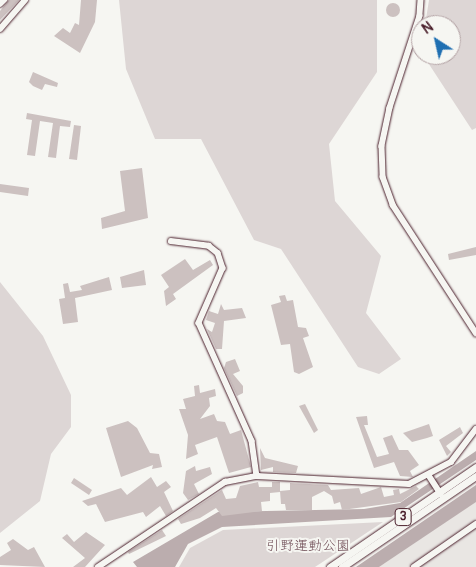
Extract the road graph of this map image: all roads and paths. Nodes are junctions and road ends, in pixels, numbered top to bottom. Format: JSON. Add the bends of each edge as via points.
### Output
{"nodes":[{"id":1,"x":4,"y":0,"type":"edge"},
{"id":2,"x":25,"y":0,"type":"edge"},
{"id":3,"x":421,"y":0,"type":"edge"},
{"id":4,"x":0,"y":4,"type":"edge"},
{"id":5,"x":0,"y":29,"type":"edge"},
{"id":6,"x":171,"y":241,"type":"dead end"},
{"id":7,"x":476,"y":333,"type":"edge"},
{"id":8,"x":476,"y":429,"type":"edge"},
{"id":9,"x":476,"y":467,"type":"edge"},
{"id":10,"x":257,"y":476,"type":"junction"},
{"id":11,"x":476,"y":476,"type":"edge"},
{"id":12,"x":430,"y":478,"type":"junction"},
{"id":13,"x":440,"y":493,"type":"junction"},
{"id":14,"x":476,"y":524,"type":"edge"},
{"id":15,"x":98,"y":567,"type":"edge"},
{"id":16,"x":330,"y":567,"type":"edge"},
{"id":17,"x":342,"y":567,"type":"edge"},
{"id":18,"x":414,"y":567,"type":"edge"}],
"edges":[{"from":1,"to":4,"type":"street"},
{"from":2,"to":5,"type":"street"},
{"from":3,"to":7,"type":"street","via":[[386,127],[383,177],[394,205]]},
{"from":6,"to":10,"type":"street","via":[[209,246],[218,253],[222,268],[199,323],[252,440]]},
{"from":8,"to":12,"type":"street","via":[[460,453]]},
{"from":9,"to":13,"type":"main road","number":"3"},
{"from":10,"to":12,"type":"street","via":[[388,486]]},
{"from":10,"to":15,"type":"street","via":[[212,488]]},
{"from":11,"to":13,"type":"main road","number":"3"},
{"from":12,"to":13,"type":"street"},
{"from":13,"to":16,"type":"main road","number":"3"},
{"from":13,"to":17,"type":"main road","number":"3"},
{"from":14,"to":18,"type":"street"}]}
